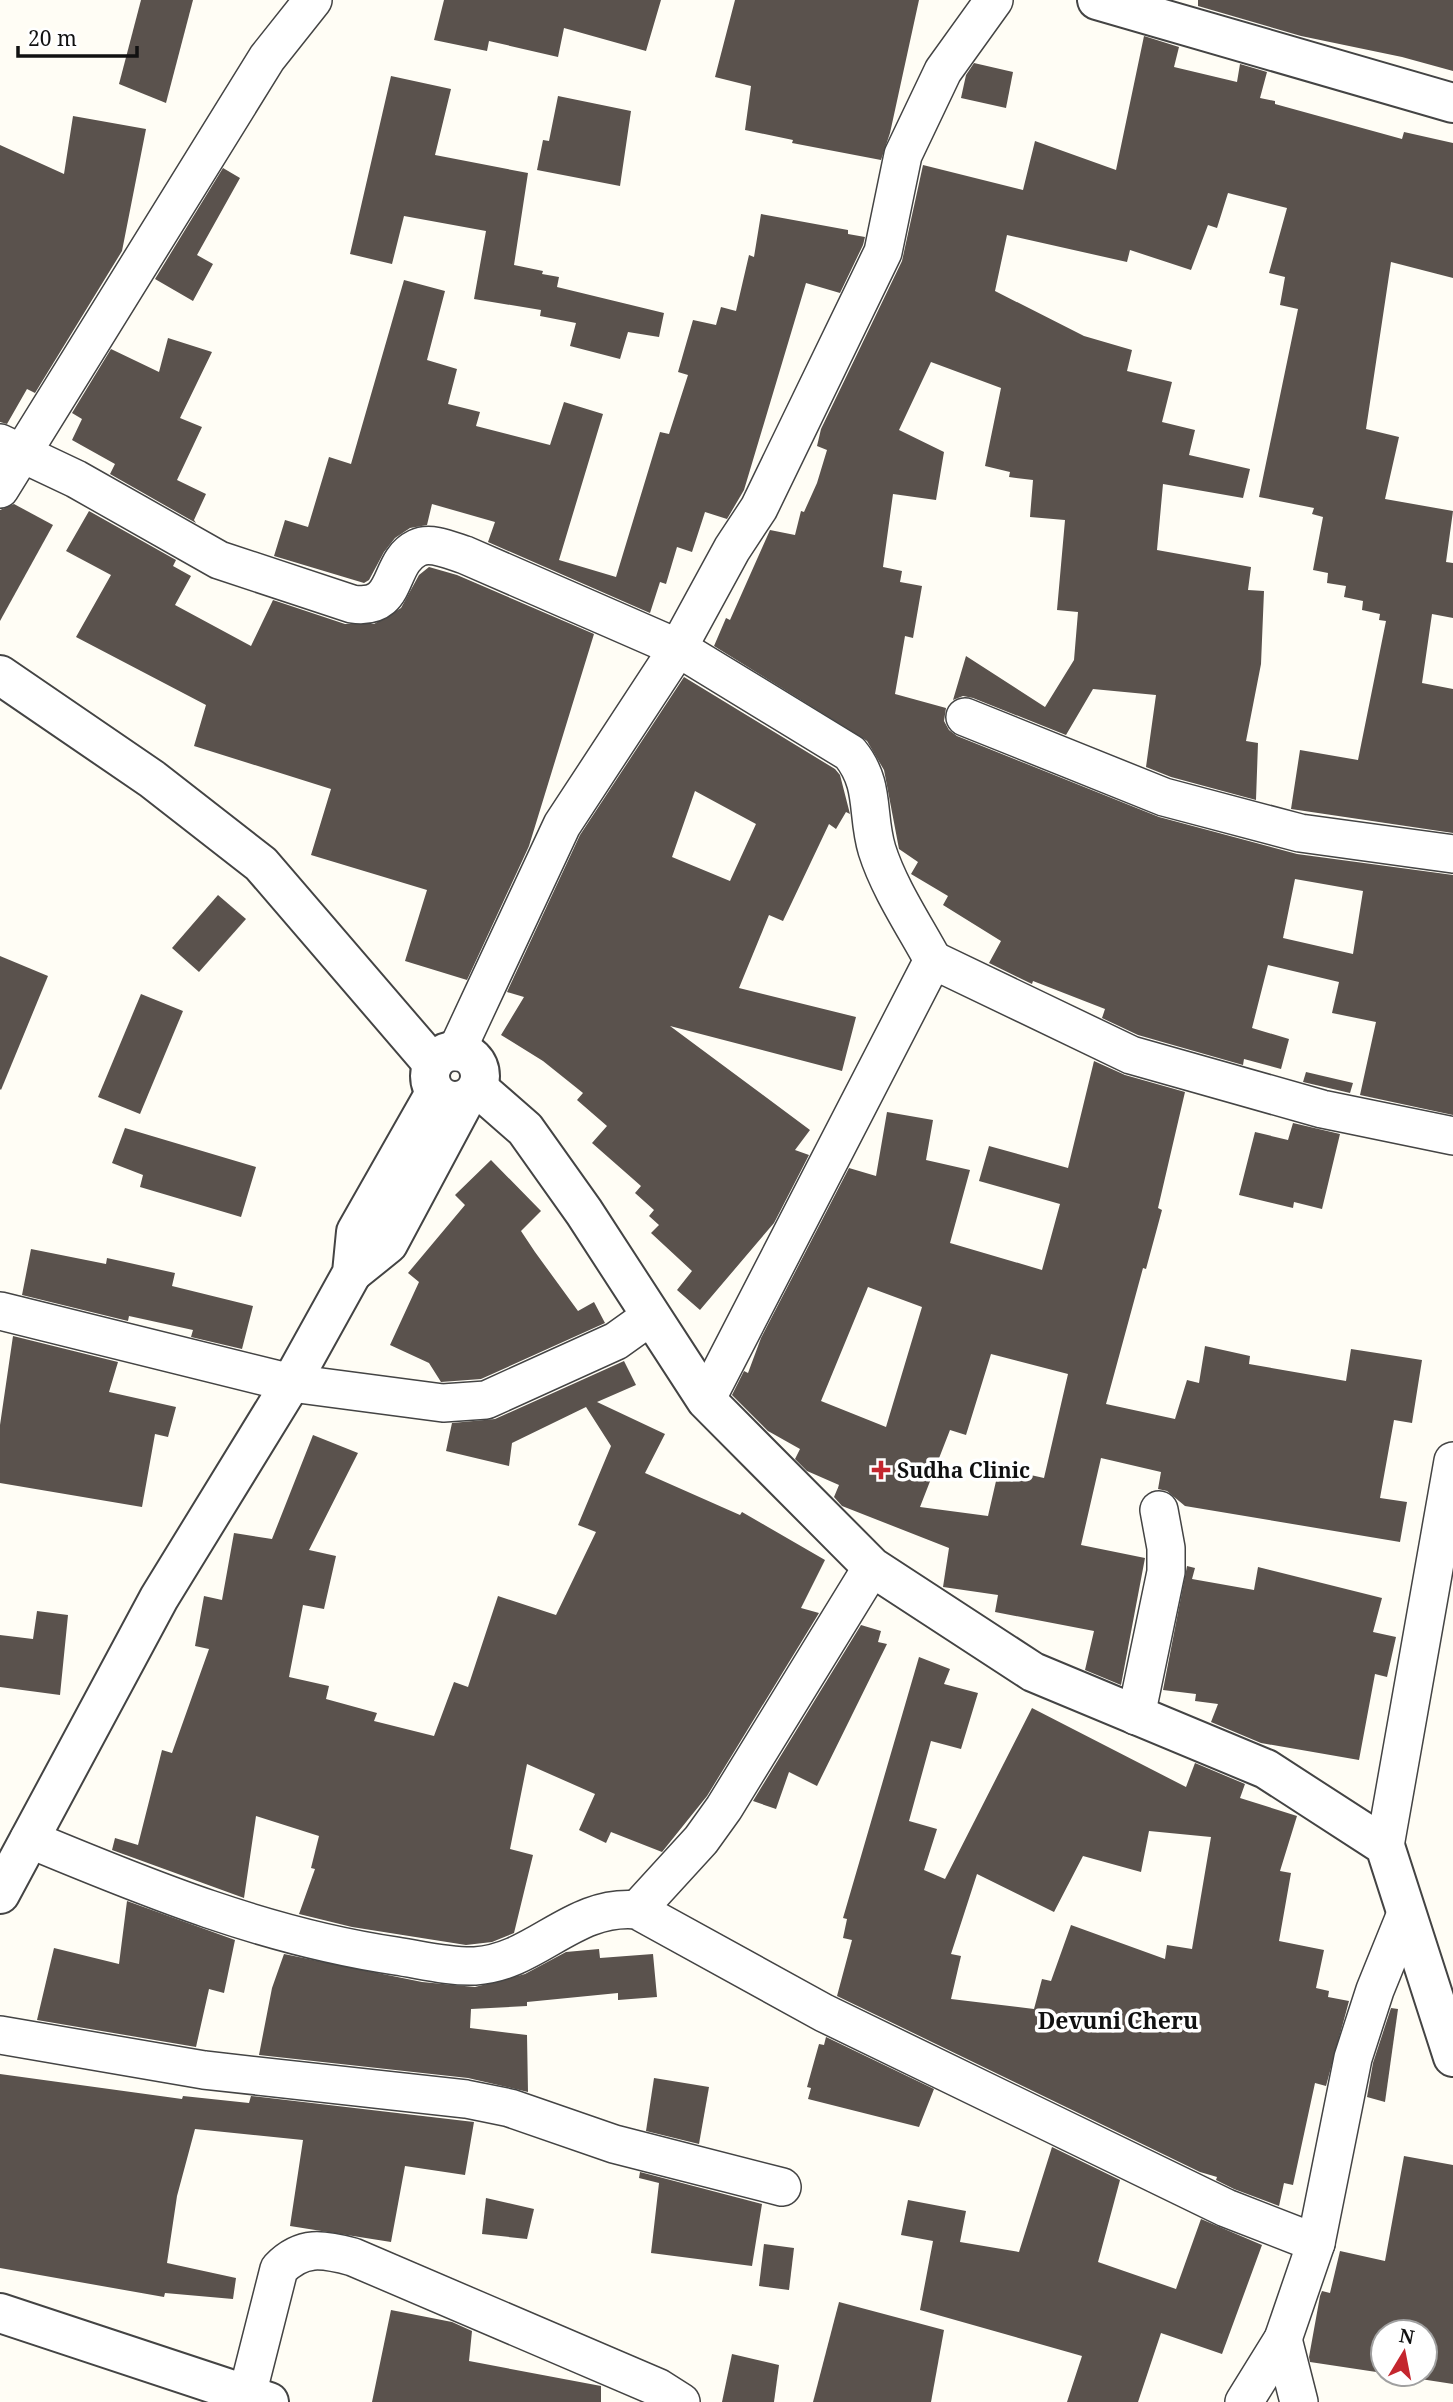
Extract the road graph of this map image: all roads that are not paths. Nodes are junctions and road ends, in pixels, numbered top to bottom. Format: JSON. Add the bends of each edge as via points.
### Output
{"nodes":[{"id":1,"x":313,"y":0,"type":"edge"},
{"id":2,"x":994,"y":0,"type":"edge"},
{"id":3,"x":1097,"y":0,"type":"edge"},
{"id":4,"x":1453,"y":103,"type":"edge"},
{"id":5,"x":11,"y":449,"type":"edge"},
{"id":6,"x":0,"y":489,"type":"edge"},
{"id":7,"x":678,"y":648,"type":"junction"},
{"id":8,"x":0,"y":675,"type":"edge"},
{"id":9,"x":965,"y":717,"type":"dead end"},
{"id":10,"x":1453,"y":854,"type":"edge"},
{"id":11,"x":933,"y":960,"type":"junction"},
{"id":12,"x":453,"y":1079,"type":"junction"},
{"id":13,"x":1453,"y":1136,"type":"edge"},
{"id":14,"x":0,"y":1311,"type":"edge"},
{"id":15,"x":651,"y":1316,"type":"junction"},
{"id":16,"x":292,"y":1383,"type":"junction"},
{"id":17,"x":706,"y":1399,"type":"junction"},
{"id":18,"x":1453,"y":1461,"type":"edge"},
{"id":19,"x":1159,"y":1510,"type":"dead end"},
{"id":20,"x":872,"y":1567,"type":"junction"},
{"id":21,"x":1136,"y":1716,"type":"junction"},
{"id":22,"x":29,"y":1839,"type":"junction"},
{"id":23,"x":1385,"y":1846,"type":"junction"},
{"id":24,"x":0,"y":1894,"type":"edge"},
{"id":25,"x":637,"y":1910,"type":"junction"},
{"id":26,"x":1405,"y":1916,"type":"junction"},
{"id":27,"x":0,"y":2035,"type":"edge"},
{"id":28,"x":1453,"y":2057,"type":"edge"},
{"id":29,"x":782,"y":2187,"type":"dead end"},
{"id":30,"x":1316,"y":2243,"type":"junction"},
{"id":31,"x":0,"y":2313,"type":"edge"},
{"id":32,"x":1283,"y":2339,"type":"junction"},
{"id":33,"x":258,"y":2398,"type":"edge"},
{"id":34,"x":681,"y":2402,"type":"edge"},
{"id":35,"x":1244,"y":2402,"type":"edge"},
{"id":36,"x":1299,"y":2402,"type":"edge"}],
"edges":[{"from":1,"to":5,"type":"street","via":[[267,58]]},
{"from":2,"to":7,"type":"street","via":[[943,71],[903,155],[883,252],[759,508]]},
{"from":3,"to":4,"type":"street"},
{"from":5,"to":6,"type":"street"},
{"from":5,"to":7,"type":"street","via":[[76,479],[219,560],[352,604],[379,602],[407,558],[417,548],[431,546],[466,555]]},
{"from":7,"to":11,"type":"street","via":[[850,753],[863,769],[877,849]]},
{"from":7,"to":12,"type":"street","via":[[562,825]]},
{"from":8,"to":12,"type":"street","via":[[152,779],[261,864]]},
{"from":9,"to":10,"type":"street","via":[[1164,797],[1300,833]]},
{"from":11,"to":13,"type":"street","via":[[1131,1055],[1322,1109]]},
{"from":11,"to":17,"type":"street"},
{"from":12,"to":15,"type":"street","via":[[525,1129]]},
{"from":12,"to":16,"type":"street","via":[[388,1244],[352,1273]]},
{"from":14,"to":16,"type":"street"},
{"from":15,"to":16,"type":"street","via":[[616,1341],[486,1400],[443,1403]]},
{"from":15,"to":17,"type":"street"},
{"from":16,"to":22,"type":"street","via":[[159,1598]]},
{"from":17,"to":20,"type":"street"},
{"from":18,"to":23,"type":"street"},
{"from":19,"to":21,"type":"street","via":[[1166,1572]]},
{"from":20,"to":21,"type":"street","via":[[1033,1672]]},
{"from":20,"to":25,"type":"street","via":[[724,1808]]},
{"from":21,"to":23,"type":"street","via":[[1266,1769]]},
{"from":22,"to":24,"type":"street"},
{"from":22,"to":25,"type":"street","via":[[252,1925],[333,1947],[455,1965],[494,1963],[515,1956],[597,1912]]},
{"from":23,"to":26,"type":"street"},
{"from":25,"to":30,"type":"street","via":[[824,2013],[1227,2208]]},
{"from":26,"to":28,"type":"street"},
{"from":26,"to":30,"type":"street","via":[[1353,2058]]},
{"from":27,"to":29,"type":"street","via":[[204,2070],[466,2099],[510,2108],[614,2144]]},
{"from":30,"to":32,"type":"street"},
{"from":31,"to":33,"type":"street"},
{"from":32,"to":35,"type":"street"},
{"from":32,"to":36,"type":"street"},
{"from":33,"to":34,"type":"street","via":[[279,2269],[291,2257],[309,2251],[353,2258],[659,2388]]}]}
